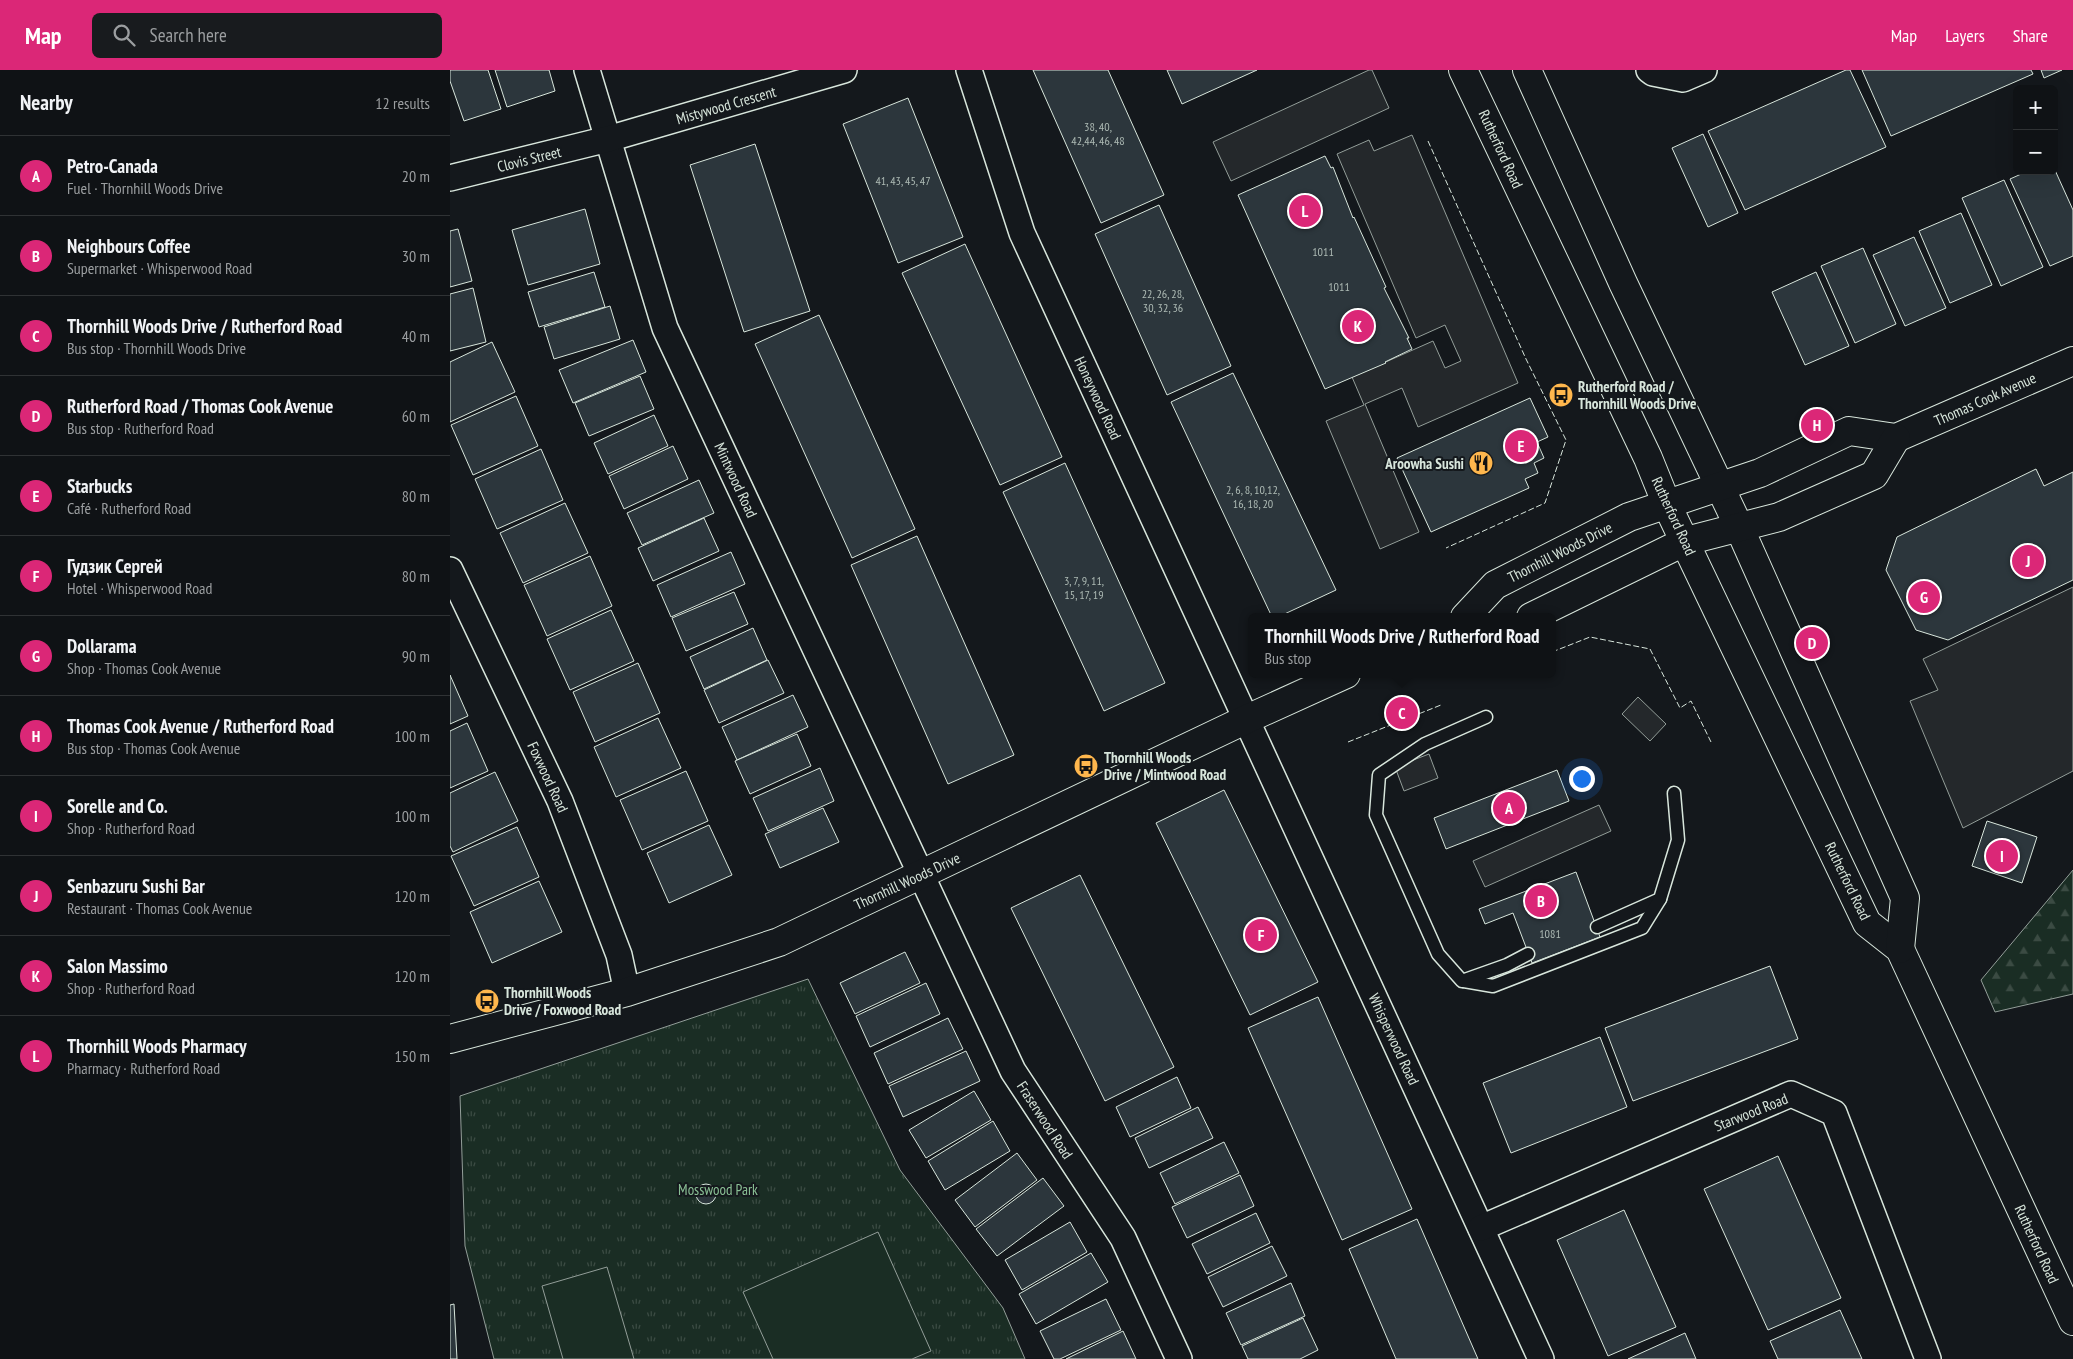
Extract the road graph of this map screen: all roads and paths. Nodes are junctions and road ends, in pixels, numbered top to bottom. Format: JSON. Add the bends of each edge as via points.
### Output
{"nodes":[{"id":1,"x":587,"y":70,"type":"edge"},
{"id":2,"x":844,"y":70,"type":"edge"},
{"id":3,"x":969,"y":70,"type":"edge"},
{"id":4,"x":1464,"y":70,"type":"edge"},
{"id":5,"x":1527,"y":70,"type":"edge"},
{"id":6,"x":1649,"y":70,"type":"edge"},
{"id":7,"x":1704,"y":70,"type":"edge"},
{"id":8,"x":608,"y":140,"type":"junction"},
{"id":9,"x":450,"y":178,"type":"edge"},
{"id":10,"x":2073,"y":361,"type":"edge"},
{"id":11,"x":1896,"y":438,"type":"junction"},
{"id":12,"x":1719,"y":486,"type":"junction"},
{"id":13,"x":1667,"y":505,"type":"junction"},
{"id":14,"x":1739,"y":527,"type":"junction"},
{"id":15,"x":1686,"y":541,"type":"junction"},
{"id":16,"x":450,"y":570,"type":"edge"},
{"id":17,"x":1469,"y":613,"type":"edge"},
{"id":18,"x":1539,"y":613,"type":"edge"},
{"id":19,"x":1337,"y":678,"type":"edge"},
{"id":20,"x":1486,"y":717,"type":"dead end"},
{"id":21,"x":1247,"y":719,"type":"junction"},
{"id":22,"x":1674,"y":793,"type":"dead end"},
{"id":23,"x":921,"y":875,"type":"junction"},
{"id":24,"x":1660,"y":899,"type":"junction"},
{"id":25,"x":1597,"y":927,"type":"dead end"},
{"id":26,"x":1900,"y":949,"type":"junction"},
{"id":27,"x":1528,"y":954,"type":"dead end"},
{"id":28,"x":1462,"y":981,"type":"junction"},
{"id":29,"x":627,"y":992,"type":"junction"},
{"id":30,"x":450,"y":1039,"type":"edge"},
{"id":31,"x":1481,"y":1228,"type":"junction"},
{"id":32,"x":2073,"y":1321,"type":"edge"},
{"id":33,"x":1179,"y":1359,"type":"edge"},
{"id":34,"x":1541,"y":1359,"type":"edge"},
{"id":35,"x":1928,"y":1359,"type":"edge"}],
"edges":[{"from":1,"to":8,"type":"street","name":"Mintwood Road"},
{"from":2,"to":8,"type":"street","name":"Mistywood Crescent"},
{"from":3,"to":21,"type":"street","name":"Honeywood Road","via":[[1022,233]]},
{"from":4,"to":13,"type":"main road","name":"Rutherford Road","via":[[1648,458]]},
{"from":5,"to":12,"type":"main road"},
{"from":6,"to":7,"type":"street","via":[[1683,79]]},
{"from":8,"to":9,"type":"street","name":"Clovis Street"},
{"from":8,"to":23,"type":"street","name":"Mintwood Road","via":[[665,328]]},
{"from":10,"to":11,"type":"main road","name":"Thomas Cook Avenue"},
{"from":11,"to":12,"type":"main road","via":[[1849,431],[1760,473]]},
{"from":11,"to":14,"type":"main road","via":[[1874,475],[1778,517]]},
{"from":12,"to":13,"type":"main road","name":"Thornhill Woods Drive"},
{"from":12,"to":14,"type":"main road"},
{"from":13,"to":15,"type":"main road","name":"Rutherford Road"},
{"from":13,"to":17,"type":"main road","name":"Thornhill Woods Drive","via":[[1630,516],[1495,586]]},
{"from":14,"to":15,"type":"main road"},
{"from":14,"to":26,"type":"main road","via":[[1905,898]]},
{"from":15,"to":18,"type":"main road"},
{"from":15,"to":26,"type":"main road","name":"Rutherford Road","via":[[1867,923]]},
{"from":16,"to":29,"type":"street","name":"Foxwood Road","via":[[560,801],[619,955]]},
{"from":19,"to":21,"type":"main road","name":"Thornhill Woods Drive"},
{"from":20,"to":28,"type":"lane","via":[[1425,744],[1379,775],[1376,815],[1438,954]]},
{"from":21,"to":23,"type":"main road","name":"Thornhill Woods Drive"},
{"from":21,"to":31,"type":"street","name":"Whisperwood Road"},
{"from":22,"to":24,"type":"lane","via":[[1678,840]]},
{"from":23,"to":29,"type":"main road","name":"Thornhill Woods Drive","via":[[779,942]]},
{"from":23,"to":33,"type":"street","name":"Fraserwood Road","via":[[1013,1071],[1123,1238]]},
{"from":24,"to":25,"type":"lane"},
{"from":24,"to":28,"type":"lane","via":[[1642,928],[1493,986]]},
{"from":26,"to":32,"type":"main road","name":"Rutherford Road"},
{"from":27,"to":28,"type":"lane"},
{"from":29,"to":30,"type":"main road","name":"Thornhill Woods Drive"},
{"from":31,"to":34,"type":"street","name":"Whisperwood Road"},
{"from":31,"to":35,"type":"street","name":"Starwood Road","via":[[1791,1094],[1834,1113]]}]}
